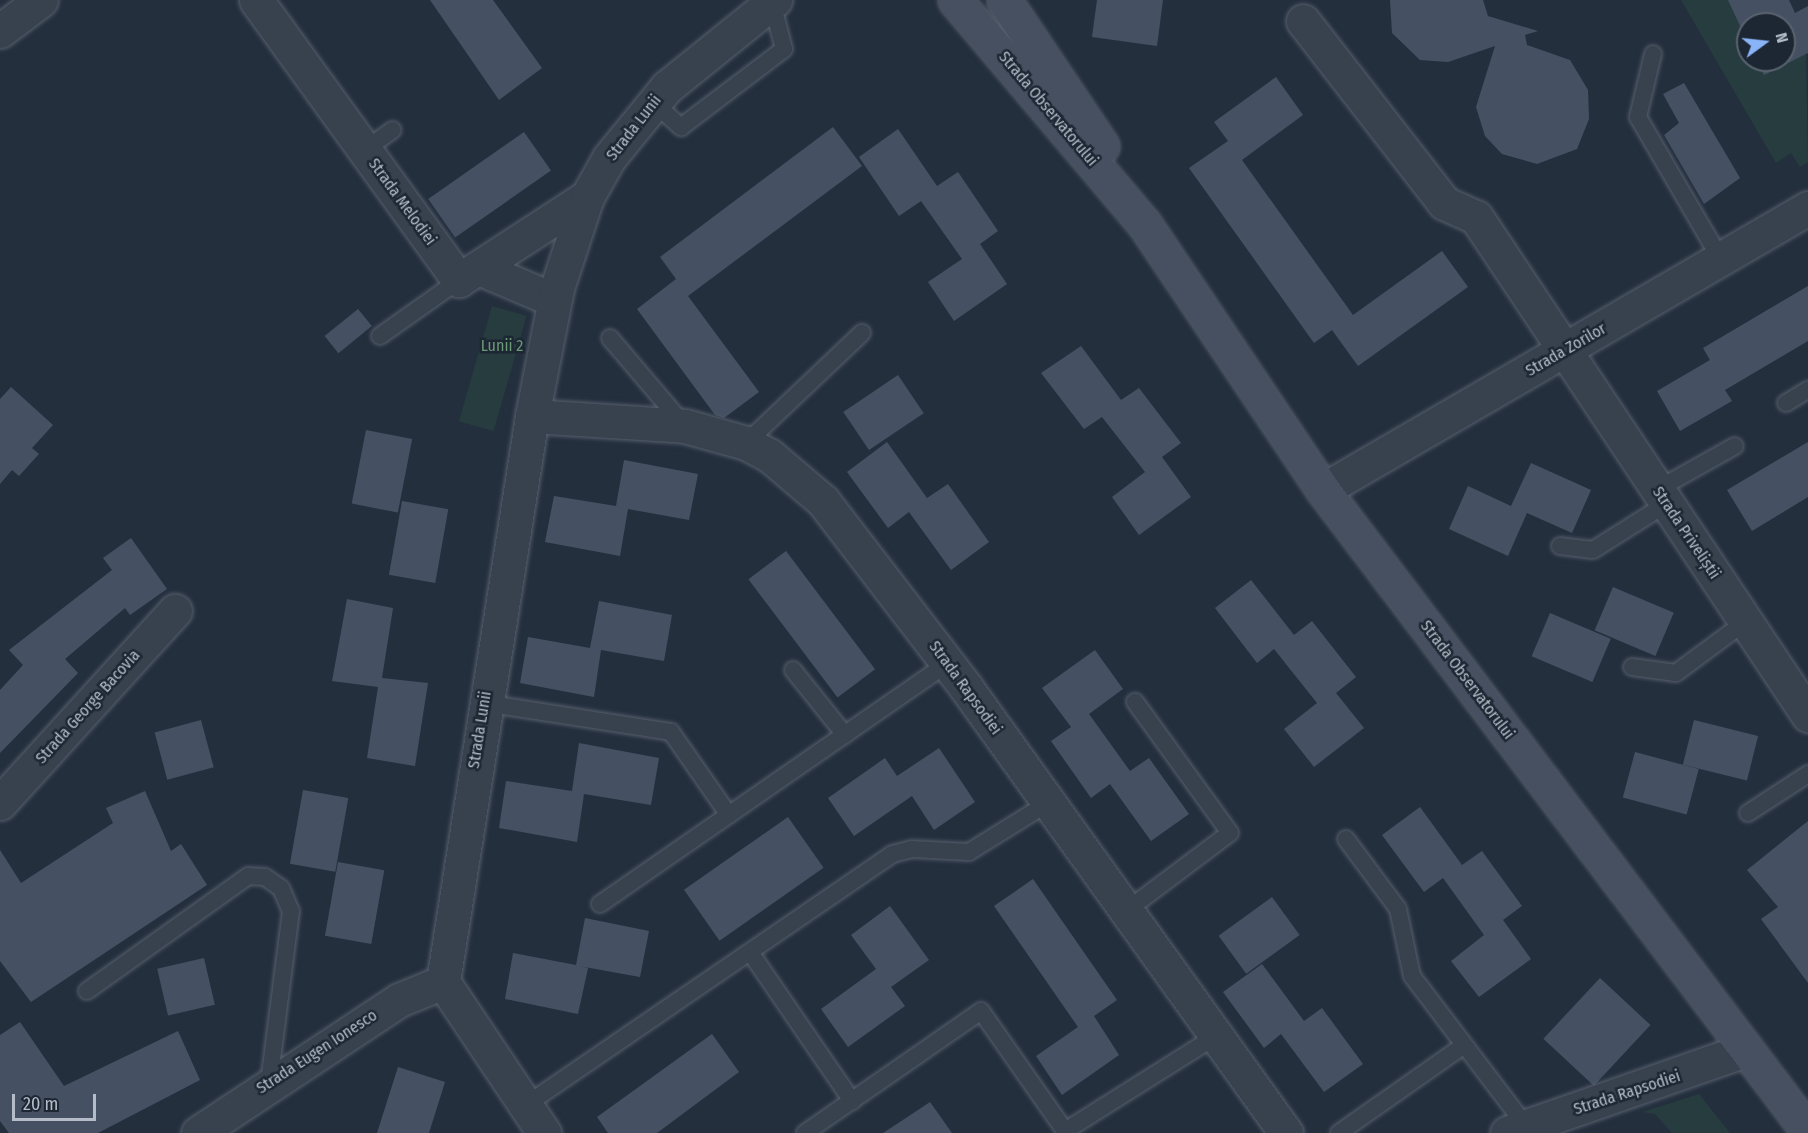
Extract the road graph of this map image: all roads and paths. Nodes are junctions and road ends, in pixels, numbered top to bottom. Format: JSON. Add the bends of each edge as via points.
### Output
{"nodes":[{"id":1,"x":41,"y":0,"type":"edge"},
{"id":2,"x":256,"y":0,"type":"edge"},
{"id":3,"x":955,"y":0,"type":"edge"},
{"id":4,"x":1004,"y":0,"type":"edge"},
{"id":5,"x":773,"y":2,"type":"edge"},
{"id":6,"x":1303,"y":21,"type":"dead end"},
{"id":7,"x":0,"y":31,"type":"edge"},
{"id":8,"x":1653,"y":54,"type":"dead end"},
{"id":9,"x":653,"y":102,"type":"junction"},
{"id":10,"x":393,"y":130,"type":"dead end"},
{"id":11,"x":365,"y":150,"type":"junction"},
{"id":12,"x":587,"y":197,"type":"junction"},
{"id":13,"x":1808,"y":208,"type":"edge"},
{"id":14,"x":1140,"y":219,"type":"junction"},
{"id":15,"x":1720,"y":258,"type":"junction"},
{"id":16,"x":469,"y":274,"type":"junction"},
{"id":17,"x":554,"y":300,"type":"junction"},
{"id":18,"x":862,"y":333,"type":"dead end"},
{"id":19,"x":380,"y":336,"type":"dead end"},
{"id":20,"x":610,"y":338,"type":"dead end"},
{"id":21,"x":1563,"y":351,"type":"junction"},
{"id":22,"x":1808,"y":390,"type":"edge"},
{"id":23,"x":1786,"y":403,"type":"dead end"},
{"id":24,"x":532,"y":416,"type":"junction"},
{"id":25,"x":685,"y":426,"type":"junction"},
{"id":26,"x":746,"y":443,"type":"junction"},
{"id":27,"x":1735,"y":446,"type":"dead end"},
{"id":28,"x":1323,"y":490,"type":"junction"},
{"id":29,"x":1661,"y":497,"type":"junction"},
{"id":30,"x":1560,"y":546,"type":"dead end"},
{"id":31,"x":176,"y":611,"type":"dead end"},
{"id":32,"x":1745,"y":622,"type":"junction"},
{"id":33,"x":948,"y":663,"type":"junction"},
{"id":34,"x":1632,"y":667,"type":"dead end"},
{"id":35,"x":793,"y":670,"type":"dead end"},
{"id":36,"x":1135,"y":702,"type":"dead end"},
{"id":37,"x":484,"y":703,"type":"junction"},
{"id":38,"x":1808,"y":715,"type":"edge"},
{"id":39,"x":845,"y":735,"type":"junction"},
{"id":40,"x":1808,"y":774,"type":"edge"},
{"id":41,"x":4,"y":792,"type":"edge"},
{"id":42,"x":1048,"y":803,"type":"junction"},
{"id":43,"x":1748,"y":813,"type":"dead end"},
{"id":44,"x":729,"y":815,"type":"junction"},
{"id":45,"x":1346,"y":838,"type":"dead end"},
{"id":46,"x":600,"y":904,"type":"dead end"},
{"id":47,"x":1126,"y":911,"type":"junction"},
{"id":48,"x":750,"y":952,"type":"junction"},
{"id":49,"x":443,"y":982,"type":"junction"},
{"id":50,"x":87,"y":991,"type":"dead end"},
{"id":51,"x":1216,"y":1036,"type":"junction"},
{"id":52,"x":1463,"y":1046,"type":"junction"},
{"id":53,"x":1746,"y":1050,"type":"junction"},
{"id":54,"x":269,"y":1083,"type":"junction"},
{"id":55,"x":852,"y":1101,"type":"junction"},
{"id":56,"x":526,"y":1105,"type":"junction"},
{"id":57,"x":1516,"y":1130,"type":"edge"},
{"id":58,"x":1808,"y":1131,"type":"edge"},
{"id":59,"x":198,"y":1133,"type":"edge"},
{"id":60,"x":543,"y":1133,"type":"edge"},
{"id":61,"x":805,"y":1133,"type":"edge"},
{"id":62,"x":1287,"y":1133,"type":"edge"},
{"id":63,"x":1339,"y":1133,"type":"edge"}],
"edges":[{"from":1,"to":7,"type":"street"},
{"from":2,"to":11,"type":"street","name":"Strada Melodiei"},
{"from":3,"to":14,"type":"main road","name":"Strada Observatorului"},
{"from":4,"to":14,"type":"main road","name":"Strada Observatorului","via":[[1119,172]]},
{"from":5,"to":9,"type":"street","name":"Strada Lunii"},
{"from":5,"to":9,"type":"lane","via":[[784,49],[681,127]]},
{"from":6,"to":21,"type":"street","name":"Strada Priveliștii","via":[[1444,203],[1476,217]]},
{"from":8,"to":15,"type":"lane","via":[[1638,117]]},
{"from":9,"to":12,"type":"street","name":"Strada Lunii","via":[[609,158]]},
{"from":10,"to":11,"type":"lane"},
{"from":11,"to":16,"type":"street","name":"Strada Melodiei"},
{"from":12,"to":16,"type":"street"},
{"from":12,"to":17,"type":"street","name":"Strada Lunii"},
{"from":13,"to":15,"type":"street","name":"Strada Zorilor"},
{"from":14,"to":28,"type":"main road","name":"Strada Observatorului"},
{"from":15,"to":21,"type":"street","name":"Strada Zorilor"},
{"from":16,"to":17,"type":"street"},
{"from":16,"to":19,"type":"lane"},
{"from":17,"to":24,"type":"street","name":"Strada Lunii"},
{"from":18,"to":26,"type":"lane"},
{"from":20,"to":25,"type":"lane"},
{"from":21,"to":28,"type":"street","name":"Strada Zorilor"},
{"from":21,"to":29,"type":"street","name":"Strada Priveliștii"},
{"from":22,"to":23,"type":"lane"},
{"from":24,"to":25,"type":"street","name":"Strada Rapsodiei"},
{"from":24,"to":37,"type":"street","name":"Strada Lunii"},
{"from":25,"to":26,"type":"street","name":"Strada Rapsodiei"},
{"from":26,"to":33,"type":"street","name":"Strada Rapsodiei","via":[[770,455],[823,501]]},
{"from":27,"to":29,"type":"lane"},
{"from":28,"to":53,"type":"main road","name":"Strada Observatorului"},
{"from":29,"to":30,"type":"lane","via":[[1593,550]]},
{"from":29,"to":32,"type":"street","name":"Strada Priveliștii"},
{"from":31,"to":41,"type":"street","name":"Strada George Bacovia"},
{"from":32,"to":34,"type":"lane","via":[[1676,674]]},
{"from":32,"to":38,"type":"street","name":"Strada Priveliștii"},
{"from":33,"to":39,"type":"lane"},
{"from":33,"to":42,"type":"street","name":"Strada Rapsodiei"},
{"from":35,"to":39,"type":"lane"},
{"from":36,"to":47,"type":"lane","via":[[1230,833]]},
{"from":37,"to":44,"type":"lane","via":[[671,732]]},
{"from":37,"to":49,"type":"street","name":"Strada Lunii"},
{"from":39,"to":44,"type":"lane"},
{"from":40,"to":43,"type":"lane"},
{"from":42,"to":47,"type":"street","name":"Strada Rapsodiei"},
{"from":42,"to":48,"type":"lane","via":[[969,852],[912,849],[892,854]]},
{"from":44,"to":46,"type":"lane"},
{"from":45,"to":52,"type":"lane","via":[[1398,909],[1412,976]]},
{"from":47,"to":51,"type":"street","name":"Strada Rapsodiei"},
{"from":48,"to":55,"type":"lane"},
{"from":48,"to":56,"type":"lane"},
{"from":49,"to":54,"type":"street","name":"Strada Eugen Ionesco","via":[[399,1000]]},
{"from":49,"to":56,"type":"street"},
{"from":50,"to":54,"type":"lane","via":[[248,876],[265,877],[281,888],[291,911]]},
{"from":51,"to":55,"type":"lane","via":[[1065,1131],[981,1011]]},
{"from":51,"to":62,"type":"street","name":"Strada Rapsodiei"},
{"from":52,"to":57,"type":"lane"},
{"from":52,"to":63,"type":"lane"},
{"from":53,"to":57,"type":"street","name":"Strada Rapsodiei"},
{"from":53,"to":58,"type":"main road","name":"Strada Observatorului"},
{"from":54,"to":59,"type":"street","name":"Strada Eugen Ionesco"},
{"from":55,"to":61,"type":"lane"},
{"from":56,"to":60,"type":"street"}]}
